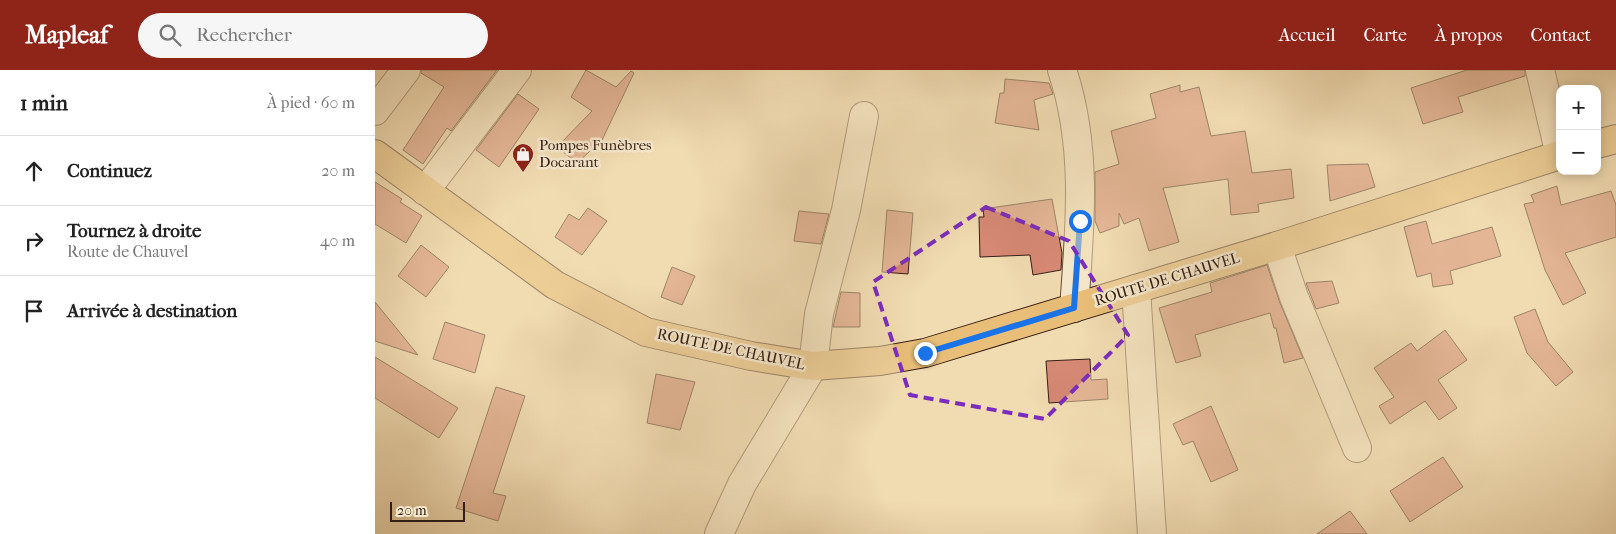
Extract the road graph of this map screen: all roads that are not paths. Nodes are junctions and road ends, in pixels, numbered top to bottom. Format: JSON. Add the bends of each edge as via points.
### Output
{"nodes":[{"id":1,"x":406,"y":70,"type":"edge"},
{"id":2,"x":517,"y":70,"type":"edge"},
{"id":3,"x":1062,"y":70,"type":"edge"},
{"id":4,"x":1540,"y":70,"type":"edge"},
{"id":5,"x":375,"y":111,"type":"edge"},
{"id":6,"x":865,"y":116,"type":"dead end"},
{"id":7,"x":1556,"y":139,"type":"edge"},
{"id":8,"x":1616,"y":139,"type":"edge"},
{"id":9,"x":1601,"y":143,"type":"edge"},
{"id":10,"x":375,"y":154,"type":"edge"},
{"id":11,"x":1556,"y":157,"type":"edge"},
{"id":12,"x":425,"y":191,"type":"junction"},
{"id":13,"x":1277,"y":246,"type":"junction"},
{"id":14,"x":1136,"y":289,"type":"junction"},
{"id":15,"x":1074,"y":308,"type":"junction"},
{"id":16,"x":813,"y":366,"type":"junction"},
{"id":17,"x":1357,"y":448,"type":"dead end"},
{"id":18,"x":719,"y":534,"type":"edge"},
{"id":19,"x":1152,"y":534,"type":"edge"}],
"edges":[{"from":1,"to":5,"type":"street"},
{"from":2,"to":12,"type":"street"},
{"from":3,"to":15,"type":"street","via":[[1077,133],[1080,182]]},
{"from":4,"to":7,"type":"street"},
{"from":6,"to":16,"type":"street","via":[[846,210],[819,314]]},
{"from":8,"to":9,"type":"main road"},
{"from":10,"to":12,"type":"main road","name":"ROUTE DE CHAUVEL"},
{"from":11,"to":13,"type":"main road","name":"ROUTE DE CHAUVEL"},
{"from":12,"to":16,"type":"main road","name":"ROUTE DE CHAUVEL","via":[[555,285],[646,332],[751,356]]},
{"from":13,"to":14,"type":"main road","name":"ROUTE DE CHAUVEL"},
{"from":13,"to":17,"type":"street","via":[[1294,297]]},
{"from":14,"to":15,"type":"main road","name":"ROUTE DE CHAUVEL"},
{"from":14,"to":19,"type":"street"},
{"from":15,"to":16,"type":"main road","name":"ROUTE DE CHAUVEL","via":[[925,353],[880,361]]},
{"from":16,"to":18,"type":"street","via":[[742,484]]}]}
